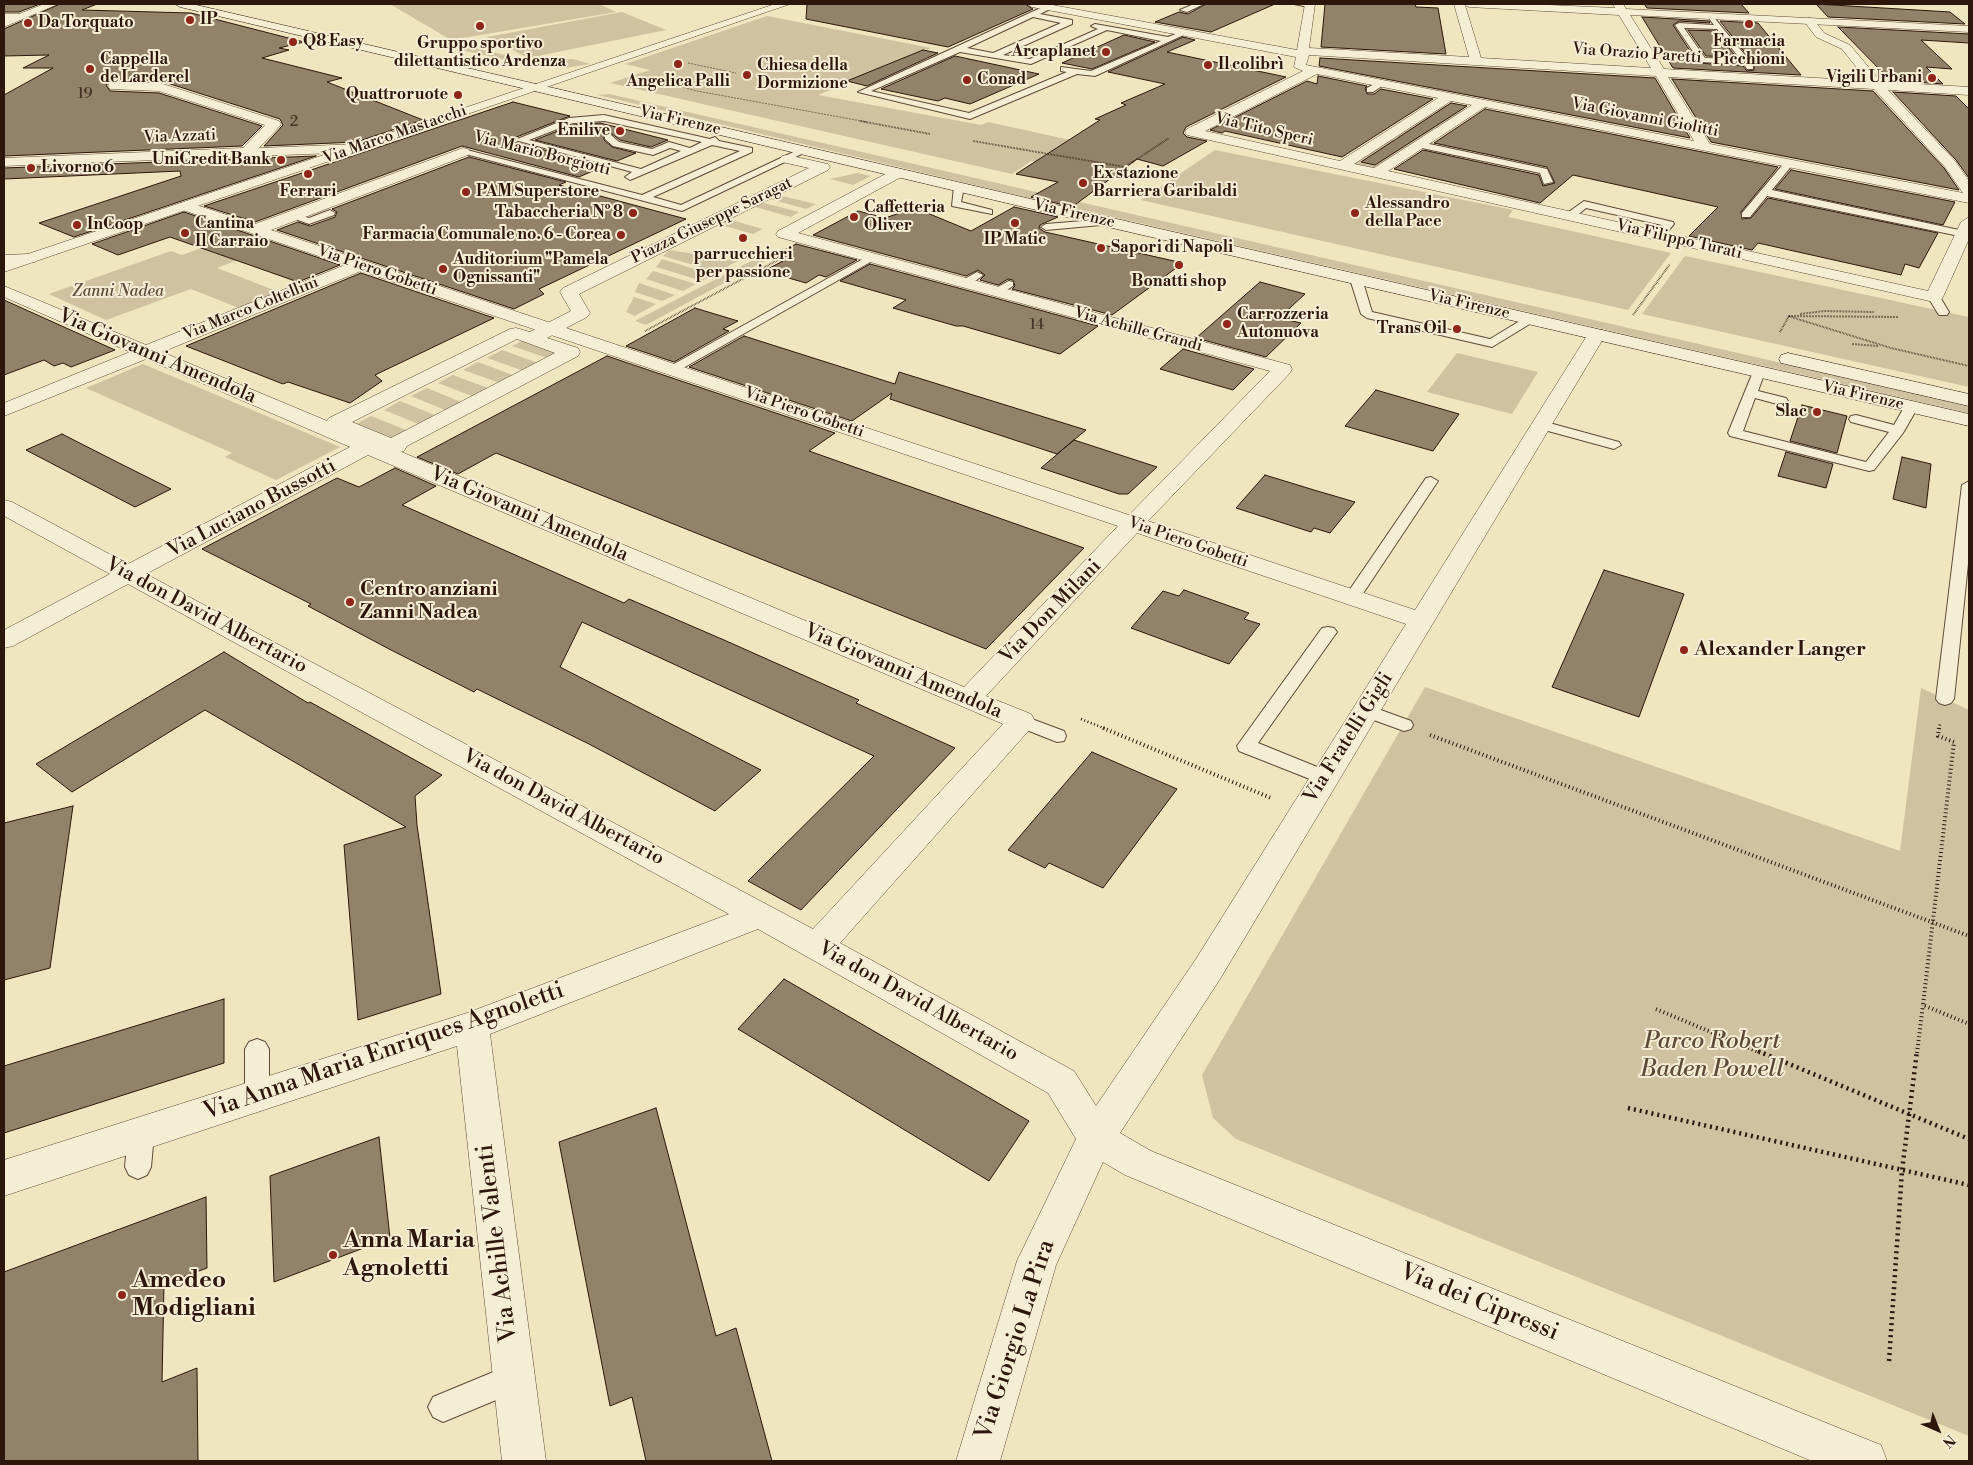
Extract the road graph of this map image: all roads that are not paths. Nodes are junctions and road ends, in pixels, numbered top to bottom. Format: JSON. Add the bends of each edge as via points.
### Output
{"nodes":[{"id":1,"x":52,"y":4,"type":"edge"},
{"id":2,"x":180,"y":4,"type":"edge"},
{"id":3,"x":231,"y":4,"type":"edge"},
{"id":4,"x":785,"y":4,"type":"edge"},
{"id":5,"x":1200,"y":4,"type":"edge"},
{"id":6,"x":1305,"y":4,"type":"edge"},
{"id":7,"x":1459,"y":4,"type":"edge"},
{"id":8,"x":1469,"y":4,"type":"edge"},
{"id":9,"x":250,"y":8,"type":"dead end"},
{"id":10,"x":1620,"y":8,"type":"edge"},
{"id":11,"x":1032,"y":9,"type":"edge"},
{"id":12,"x":1184,"y":10,"type":"dead end"},
{"id":13,"x":1798,"y":10,"type":"dead end"},
{"id":14,"x":4,"y":16,"type":"edge"},
{"id":15,"x":1711,"y":16,"type":"junction"},
{"id":16,"x":20,"y":17,"type":"junction"},
{"id":17,"x":1069,"y":22,"type":"junction"},
{"id":18,"x":1809,"y":22,"type":"junction"},
{"id":19,"x":1078,"y":23,"type":"dead end"},
{"id":20,"x":4,"y":24,"type":"edge"},
{"id":21,"x":1109,"y":24,"type":"junction"},
{"id":22,"x":1088,"y":25,"type":"dead end"},
{"id":23,"x":1097,"y":27,"type":"junction"},
{"id":24,"x":1719,"y":27,"type":"junction"},
{"id":25,"x":1969,"y":29,"type":"edge"},
{"id":26,"x":1186,"y":32,"type":"junction"},
{"id":27,"x":1170,"y":40,"type":"junction"},
{"id":28,"x":959,"y":49,"type":"junction"},
{"id":29,"x":1303,"y":53,"type":"junction"},
{"id":30,"x":993,"y":56,"type":"junction"},
{"id":31,"x":1476,"y":61,"type":"junction"},
{"id":32,"x":1031,"y":62,"type":"junction"},
{"id":33,"x":1049,"y":66,"type":"dead end"},
{"id":34,"x":1058,"y":68,"type":"dead end"},
{"id":35,"x":1076,"y":71,"type":"junction"},
{"id":36,"x":1313,"y":71,"type":"junction"},
{"id":37,"x":1658,"y":72,"type":"junction"},
{"id":38,"x":563,"y":79,"type":"junction"},
{"id":39,"x":538,"y":80,"type":"junction"},
{"id":40,"x":1877,"y":85,"type":"junction"},
{"id":41,"x":114,"y":86,"type":"dead end"},
{"id":42,"x":1969,"y":91,"type":"edge"},
{"id":43,"x":1448,"y":97,"type":"junction"},
{"id":44,"x":1482,"y":104,"type":"junction"},
{"id":45,"x":608,"y":112,"type":"junction"},
{"id":46,"x":731,"y":133,"type":"junction"},
{"id":47,"x":608,"y":137,"type":"dead end"},
{"id":48,"x":689,"y":137,"type":"junction"},
{"id":49,"x":712,"y":142,"type":"junction"},
{"id":50,"x":1420,"y":144,"type":"junction"},
{"id":51,"x":669,"y":145,"type":"junction"},
{"id":52,"x":1705,"y":147,"type":"junction"},
{"id":53,"x":358,"y":148,"type":"junction"},
{"id":54,"x":805,"y":150,"type":"junction"},
{"id":55,"x":692,"y":151,"type":"junction"},
{"id":56,"x":873,"y":151,"type":"dead end"},
{"id":57,"x":247,"y":152,"type":"junction"},
{"id":58,"x":463,"y":157,"type":"joint"},
{"id":59,"x":787,"y":159,"type":"junction"},
{"id":60,"x":4,"y":162,"type":"edge"},
{"id":61,"x":1788,"y":164,"type":"junction"},
{"id":62,"x":1950,"y":164,"type":"junction"},
{"id":63,"x":1343,"y":165,"type":"junction"},
{"id":64,"x":1969,"y":165,"type":"edge"},
{"id":65,"x":642,"y":172,"type":"junction"},
{"id":66,"x":1376,"y":172,"type":"junction"},
{"id":67,"x":898,"y":173,"type":"junction"},
{"id":68,"x":1548,"y":182,"type":"dead end"},
{"id":69,"x":959,"y":187,"type":"junction"},
{"id":70,"x":604,"y":188,"type":"junction"},
{"id":71,"x":1031,"y":188,"type":"dead end"},
{"id":72,"x":1969,"y":191,"type":"edge"},
{"id":73,"x":1765,"y":192,"type":"junction"},
{"id":74,"x":644,"y":198,"type":"junction"},
{"id":75,"x":1969,"y":199,"type":"edge"},
{"id":76,"x":185,"y":206,"type":"junction"},
{"id":77,"x":1117,"y":208,"type":"dead end"},
{"id":78,"x":988,"y":212,"type":"dead end"},
{"id":79,"x":330,"y":213,"type":"dead end"},
{"id":80,"x":1746,"y":215,"type":"dead end"},
{"id":81,"x":292,"y":216,"type":"junction"},
{"id":82,"x":1108,"y":222,"type":"junction"},
{"id":83,"x":1046,"y":227,"type":"dead end"},
{"id":84,"x":1966,"y":228,"type":"edge"},
{"id":85,"x":255,"y":230,"type":"junction"},
{"id":86,"x":870,"y":258,"type":"junction"},
{"id":87,"x":29,"y":259,"type":"junction"},
{"id":88,"x":4,"y":260,"type":"edge"},
{"id":89,"x":360,"y":265,"type":"junction"},
{"id":90,"x":4,"y":267,"type":"edge"},
{"id":91,"x":1356,"y":279,"type":"junction"},
{"id":92,"x":4,"y":290,"type":"edge"},
{"id":93,"x":1934,"y":297,"type":"junction"},
{"id":94,"x":1943,"y":312,"type":"dead end"},
{"id":95,"x":1532,"y":319,"type":"junction"},
{"id":96,"x":550,"y":329,"type":"junction"},
{"id":97,"x":1596,"y":334,"type":"junction"},
{"id":98,"x":532,"y":338,"type":"junction"},
{"id":99,"x":144,"y":353,"type":"junction"},
{"id":100,"x":1771,"y":355,"type":"dead end"},
{"id":101,"x":671,"y":369,"type":"junction"},
{"id":102,"x":1759,"y":372,"type":"junction"},
{"id":103,"x":1751,"y":393,"type":"junction"},
{"id":104,"x":1969,"y":400,"type":"edge"},
{"id":105,"x":1781,"y":401,"type":"dead end"},
{"id":106,"x":1911,"y":407,"type":"junction"},
{"id":107,"x":4,"y":410,"type":"edge"},
{"id":108,"x":1856,"y":419,"type":"dead end"},
{"id":109,"x":1969,"y":420,"type":"edge"},
{"id":110,"x":1542,"y":425,"type":"junction"},
{"id":111,"x":1898,"y":430,"type":"junction"},
{"id":112,"x":1614,"y":445,"type":"dead end"},
{"id":113,"x":367,"y":447,"type":"junction"},
{"id":114,"x":1431,"y":481,"type":"dead end"},
{"id":115,"x":1969,"y":485,"type":"edge"},
{"id":116,"x":4,"y":507,"type":"edge"},
{"id":117,"x":1132,"y":524,"type":"junction"},
{"id":118,"x":130,"y":574,"type":"junction"},
{"id":119,"x":1352,"y":598,"type":"junction"},
{"id":120,"x":1422,"y":622,"type":"junction"},
{"id":121,"x":1328,"y":632,"type":"dead end"},
{"id":122,"x":4,"y":640,"type":"edge"},
{"id":123,"x":968,"y":699,"type":"junction"},
{"id":124,"x":1945,"y":699,"type":"road end"},
{"id":125,"x":1366,"y":711,"type":"junction"},
{"id":126,"x":1021,"y":721,"type":"junction"},
{"id":127,"x":1404,"y":725,"type":"road end"},
{"id":128,"x":1057,"y":736,"type":"road end"},
{"id":129,"x":1325,"y":778,"type":"junction"},
{"id":130,"x":760,"y":915,"type":"junction"},
{"id":131,"x":817,"y":946,"type":"junction"},
{"id":132,"x":472,"y":1026,"type":"junction"},
{"id":133,"x":256,"y":1049,"type":"dead end"},
{"id":134,"x":257,"y":1096,"type":"junction"},
{"id":135,"x":1096,"y":1138,"type":"junction"},
{"id":136,"x":4,"y":1178,"type":"edge"},
{"id":137,"x":515,"y":1378,"type":"junction"},
{"id":138,"x":443,"y":1407,"type":"dead end"},
{"id":139,"x":524,"y":1461,"type":"edge"},
{"id":140,"x":978,"y":1461,"type":"edge"},
{"id":141,"x":1865,"y":1461,"type":"edge"}],
"edges":[{"from":1,"to":16,"type":"street"},
{"from":2,"to":39,"type":"street","name":"Via Firenze"},
{"from":3,"to":9,"type":"street"},
{"from":4,"to":38,"type":"street","name":"Via Marco Mastacchi"},
{"from":5,"to":12,"type":"lane"},
{"from":6,"to":29,"type":"street"},
{"from":7,"to":31,"type":"street"},
{"from":8,"to":10,"type":"street","via":[[1559,11]]},
{"from":10,"to":15,"type":"street"},
{"from":10,"to":37,"type":"street"},
{"from":11,"to":17,"type":"lane"},
{"from":11,"to":21,"type":"street","name":"Via Orazio Paretti","via":[[1050,7]]},
{"from":11,"to":28,"type":"lane"},
{"from":13,"to":18,"type":"street"},
{"from":14,"to":16,"type":"street"},
{"from":15,"to":18,"type":"street"},
{"from":15,"to":24,"type":"lane"},
{"from":16,"to":20,"type":"street"},
{"from":17,"to":19,"type":"lane"},
{"from":17,"to":30,"type":"lane"},
{"from":18,"to":25,"type":"street"},
{"from":18,"to":40,"type":"street","via":[[1820,35],[1846,47]]},
{"from":21,"to":23,"type":"lane"},
{"from":21,"to":23,"type":"lane"},
{"from":21,"to":26,"type":"street","name":"Via Orazio Paretti"},
{"from":21,"to":27,"type":"lane"},
{"from":21,"to":32,"type":"lane"},
{"from":22,"to":23,"type":"lane"},
{"from":24,"to":24,"type":"lane","via":[[1679,25],[1699,48],[1703,60],[1748,65],[1733,50]]},
{"from":26,"to":27,"type":"lane"},
{"from":26,"to":29,"type":"street","name":"Via Orazio Paretti"},
{"from":27,"to":35,"type":"lane","via":[[1092,74]]},
{"from":28,"to":30,"type":"lane"},
{"from":28,"to":35,"type":"lane","via":[[862,92],[970,116]]},
{"from":29,"to":31,"type":"street","name":"Via Orazio Paretti"},
{"from":29,"to":36,"type":"street","via":[[1300,68]]},
{"from":30,"to":32,"type":"lane"},
{"from":31,"to":37,"type":"street","name":"Via Orazio Paretti"},
{"from":32,"to":33,"type":"lane"},
{"from":34,"to":35,"type":"lane"},
{"from":36,"to":43,"type":"street","name":"Via Giovanni Giolitti","via":[[1376,87]]},
{"from":36,"to":63,"type":"street","name":"Via Tito Speri","via":[[1192,132]]},
{"from":37,"to":40,"type":"street","name":"Via Orazio Paretti"},
{"from":37,"to":52,"type":"street"},
{"from":38,"to":39,"type":"street","name":"Via Marco Mastacchi"},
{"from":38,"to":56,"type":"street","name":"Via Firenze"},
{"from":39,"to":45,"type":"street","name":"Via Firenze"},
{"from":39,"to":53,"type":"street","name":"Via Marco Mastacchi"},
{"from":40,"to":42,"type":"street","name":"Via Orazio Paretti"},
{"from":40,"to":62,"type":"street"},
{"from":41,"to":57,"type":"street","via":[[160,87],[274,124]]},
{"from":43,"to":44,"type":"street","name":"Via Giovanni Giolitti"},
{"from":43,"to":63,"type":"street"},
{"from":44,"to":50,"type":"street"},
{"from":44,"to":52,"type":"street","name":"Via Giovanni Giolitti"},
{"from":45,"to":46,"type":"street","name":"Via Firenze"},
{"from":45,"to":48,"type":"lane"},
{"from":45,"to":65,"type":"lane","via":[[572,120],[520,140]]},
{"from":46,"to":49,"type":"lane"},
{"from":46,"to":54,"type":"street","name":"Via Firenze"},
{"from":47,"to":51,"type":"lane","via":[[616,144],[653,152]]},
{"from":48,"to":49,"type":"lane"},
{"from":48,"to":51,"type":"lane"},
{"from":49,"to":55,"type":"lane"},
{"from":49,"to":74,"type":"lane","via":[[748,150]]},
{"from":50,"to":66,"type":"street"},
{"from":50,"to":68,"type":"lane","via":[[1544,171]]},
{"from":51,"to":55,"type":"lane"},
{"from":52,"to":61,"type":"street","name":"Via Giovanni Giolitti"},
{"from":53,"to":57,"type":"street","name":"Via Azzati"},
{"from":53,"to":76,"type":"street","name":"Via Marco Mastacchi"},
{"from":54,"to":59,"type":"lane"},
{"from":54,"to":67,"type":"street","name":"Via Firenze"},
{"from":55,"to":65,"type":"lane"},
{"from":57,"to":60,"type":"street","name":"Via Azzati"},
{"from":58,"to":70,"type":"lane","name":"Via Mario Borgiotti","via":[[480,156]]},
{"from":58,"to":81,"type":"street","name":"Via Mario Borgiotti"},
{"from":59,"to":74,"type":"lane","name":"Via Mario Borgiotti","via":[[682,208]]},
{"from":59,"to":96,"type":"street","name":"Piazza Giuseppe Saragat","via":[[822,167],[568,292],[581,313]]},
{"from":61,"to":73,"type":"lane"},
{"from":61,"to":75,"type":"street","name":"Via Giovanni Giolitti"},
{"from":62,"to":64,"type":"street"},
{"from":62,"to":72,"type":"street"},
{"from":63,"to":66,"type":"street","name":"Via Filippo Turati"},
{"from":65,"to":70,"type":"lane"},
{"from":66,"to":93,"type":"street","name":"Via Filippo Turati"},
{"from":67,"to":69,"type":"street","name":"Via Firenze"},
{"from":67,"to":86,"type":"street","name":"Via Achille Grandi","via":[[784,234]]},
{"from":69,"to":78,"type":"lane","via":[[956,204]]},
{"from":69,"to":82,"type":"street","name":"Via Firenze"},
{"from":70,"to":74,"type":"lane","name":"Via Mario Borgiotti"},
{"from":71,"to":77,"type":"street","name":"Via Firenze"},
{"from":73,"to":80,"type":"lane"},
{"from":73,"to":84,"type":"lane"},
{"from":76,"to":85,"type":"street","name":"Via Piero Gobetti"},
{"from":76,"to":87,"type":"street","name":"Via Marco Mastacchi"},
{"from":79,"to":81,"type":"lane","via":[[308,221]]},
{"from":81,"to":85,"type":"street","name":"Via Mario Borgiotti"},
{"from":82,"to":83,"type":"lane"},
{"from":82,"to":91,"type":"street","name":"Via Firenze"},
{"from":84,"to":93,"type":"street"},
{"from":85,"to":89,"type":"street","name":"Via Piero Gobetti"},
{"from":86,"to":101,"type":"lane"},
{"from":86,"to":117,"type":"street","name":"Via Achille Grandi","via":[[971,279],[1283,369]]},
{"from":87,"to":88,"type":"street"},
{"from":87,"to":90,"type":"street","name":"Via Marco Mastacchi"},
{"from":89,"to":96,"type":"street","name":"Via Piero Gobetti"},
{"from":89,"to":99,"type":"street","name":"Via Marco Coltellini","via":[[264,301]]},
{"from":91,"to":95,"type":"street","name":"Via Firenze"},
{"from":91,"to":95,"type":"lane","via":[[1367,314],[1482,341],[1492,343]]},
{"from":92,"to":99,"type":"street","name":"Via Giovanni Amendola"},
{"from":93,"to":94,"type":"lane"},
{"from":95,"to":97,"type":"street","name":"Via Firenze"},
{"from":96,"to":98,"type":"street"},
{"from":96,"to":101,"type":"street","name":"Via Piero Gobetti"},
{"from":97,"to":102,"type":"street","name":"Via Firenze"},
{"from":97,"to":110,"type":"street","name":"Via Fratelli Gigli"},
{"from":98,"to":98,"type":"street","via":[[571,352],[394,446],[336,422],[516,333]]},
{"from":99,"to":107,"type":"street","name":"Via Marco Coltellini"},
{"from":99,"to":113,"type":"street","name":"Via Giovanni Amendola"},
{"from":100,"to":104,"type":"street","name":"Via Firenze"},
{"from":101,"to":117,"type":"street","name":"Via Piero Gobetti"},
{"from":102,"to":103,"type":"lane"},
{"from":102,"to":106,"type":"street","name":"Via Firenze"},
{"from":103,"to":105,"type":"lane"},
{"from":103,"to":111,"type":"lane","via":[[1734,432],[1869,467]]},
{"from":106,"to":109,"type":"street","name":"Via Firenze"},
{"from":106,"to":111,"type":"lane"},
{"from":108,"to":111,"type":"lane"},
{"from":110,"to":112,"type":"lane"},
{"from":110,"to":120,"type":"street","name":"Via Fratelli Gigli"},
{"from":113,"to":118,"type":"street","name":"Via Luciano Bussotti"},
{"from":113,"to":123,"type":"street","name":"Via Giovanni Amendola"},
{"from":114,"to":119,"type":"lane"},
{"from":115,"to":124,"type":"lane"},
{"from":116,"to":118,"type":"street","name":"Via don David Albertario"},
{"from":117,"to":119,"type":"street","name":"Via Piero Gobetti"},
{"from":117,"to":123,"type":"street","name":"Via Don Milani"},
{"from":118,"to":122,"type":"street","name":"Via Luciano Bussotti"},
{"from":118,"to":130,"type":"street","name":"Via don David Albertario"},
{"from":119,"to":120,"type":"street","name":"Via Piero Gobetti"},
{"from":120,"to":125,"type":"street","name":"Via Fratelli Gigli"},
{"from":121,"to":129,"type":"lane","via":[[1246,746]]},
{"from":123,"to":126,"type":"street","name":"Via Giovanni Amendola"},
{"from":125,"to":127,"type":"lane"},
{"from":125,"to":129,"type":"street","name":"Via Fratelli Gigli"},
{"from":126,"to":128,"type":"lane","name":"Via Giovanni Amendola"},
{"from":126,"to":131,"type":"street"},
{"from":129,"to":135,"type":"street","name":"Via Fratelli Gigli","via":[[1208,969]]},
{"from":130,"to":131,"type":"street","name":"Via don David Albertario"},
{"from":130,"to":132,"type":"street","name":"Via Anna Maria Enriques Agnoletti"},
{"from":131,"to":135,"type":"street","name":"Via don David Albertario","via":[[1061,1082]]},
{"from":132,"to":134,"type":"street","name":"Via Anna Maria Enriques Agnoletti"},
{"from":132,"to":137,"type":"street","name":"Via Achille Valenti"},
{"from":133,"to":134,"type":"lane"},
{"from":134,"to":136,"type":"street","name":"Via Anna Maria Enriques Agnoletti","via":[[139,1151]]},
{"from":135,"to":140,"type":"street","name":"Via Giorgio La Pira","via":[[1037,1261]]},
{"from":135,"to":141,"type":"street","name":"Via dei Cipressi","via":[[1138,1163]]},
{"from":137,"to":138,"type":"lane"},
{"from":137,"to":139,"type":"street","name":"Via Achille Valenti"}]}
